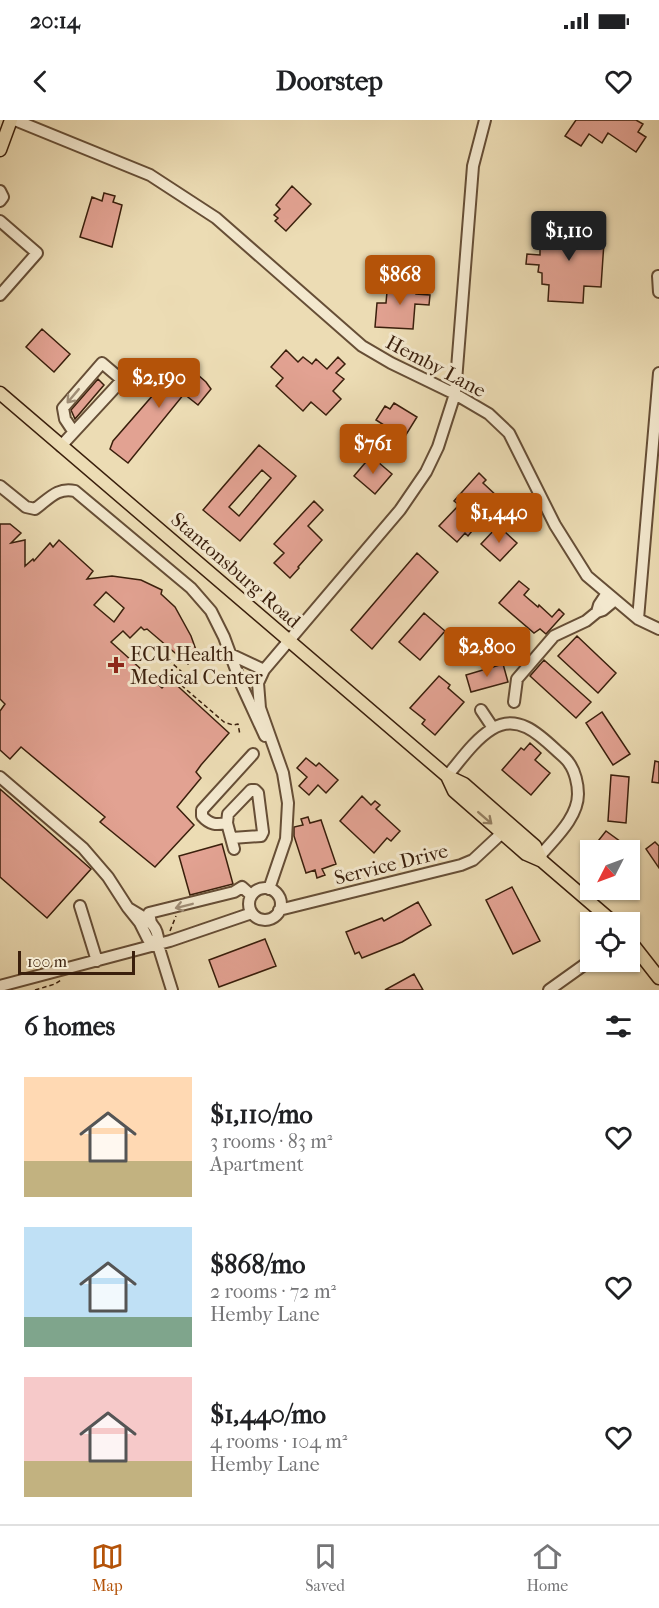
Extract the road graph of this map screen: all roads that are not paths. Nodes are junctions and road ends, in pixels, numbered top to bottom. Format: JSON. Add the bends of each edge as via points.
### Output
{"nodes":[{"id":1,"x":13,"y":120,"type":"edge"},
{"id":2,"x":485,"y":120,"type":"edge"},
{"id":3,"x":0,"y":150,"type":"edge"},
{"id":4,"x":0,"y":191,"type":"edge"},
{"id":5,"x":0,"y":201,"type":"edge"},
{"id":6,"x":0,"y":221,"type":"edge"},
{"id":7,"x":658,"y":276,"type":"edge"},
{"id":8,"x":659,"y":292,"type":"edge"},
{"id":9,"x":0,"y":295,"type":"edge"},
{"id":10,"x":659,"y":374,"type":"edge"},
{"id":11,"x":0,"y":393,"type":"edge"},
{"id":12,"x":455,"y":394,"type":"junction"},
{"id":13,"x":73,"y":431,"type":"junction"},
{"id":14,"x":61,"y":446,"type":"junction"},
{"id":15,"x":0,"y":486,"type":"edge"},
{"id":16,"x":611,"y":596,"type":"junction"},
{"id":17,"x":638,"y":619,"type":"junction"},
{"id":18,"x":659,"y":629,"type":"edge"},
{"id":19,"x":288,"y":641,"type":"junction"},
{"id":20,"x":230,"y":654,"type":"junction"},
{"id":21,"x":264,"y":670,"type":"junction"},
{"id":22,"x":514,"y":702,"type":"dead end"},
{"id":23,"x":481,"y":710,"type":"dead end"},
{"id":24,"x":493,"y":728,"type":"junction"},
{"id":25,"x":275,"y":750,"type":"junction"},
{"id":26,"x":253,"y":754,"type":"dead end"},
{"id":27,"x":447,"y":776,"type":"junction"},
{"id":28,"x":0,"y":777,"type":"edge"},
{"id":29,"x":227,"y":823,"type":"junction"},
{"id":30,"x":502,"y":833,"type":"junction"},
{"id":31,"x":232,"y":838,"type":"junction"},
{"id":32,"x":234,"y":849,"type":"dead end"},
{"id":33,"x":541,"y":858,"type":"junction"},
{"id":34,"x":269,"y":889,"type":"junction"},
{"id":35,"x":251,"y":896,"type":"junction"},
{"id":36,"x":81,"y":906,"type":"dead end"},
{"id":37,"x":128,"y":908,"type":"junction"},
{"id":38,"x":279,"y":910,"type":"junction"},
{"id":39,"x":602,"y":912,"type":"edge"},
{"id":40,"x":252,"y":913,"type":"junction"},
{"id":41,"x":150,"y":918,"type":"junction"},
{"id":42,"x":158,"y":945,"type":"junction"},
{"id":43,"x":640,"y":954,"type":"edge"},
{"id":44,"x":97,"y":961,"type":"junction"},
{"id":45,"x":580,"y":968,"type":"edge"},
{"id":46,"x":659,"y":978,"type":"edge"},
{"id":47,"x":0,"y":986,"type":"edge"},
{"id":48,"x":172,"y":990,"type":"edge"},
{"id":49,"x":549,"y":990,"type":"edge"}],
"edges":[{"from":1,"to":3,"type":"main road"},
{"from":1,"to":12,"type":"street","name":"Hemby Lane","via":[[150,175],[216,218],[362,346]]},
{"from":2,"to":12,"type":"street","via":[[473,166]]},
{"from":4,"to":5,"type":"street"},
{"from":6,"to":9,"type":"street","via":[[37,253]]},
{"from":7,"to":8,"type":"street"},
{"from":10,"to":17,"type":"street"},
{"from":11,"to":14,"type":"main road","name":"Stantonsburg Road"},
{"from":12,"to":16,"type":"street","name":"Hemby Lane","via":[[489,414],[509,434],[565,543],[587,576]]},
{"from":12,"to":19,"type":"street","via":[[426,472],[382,533]]},
{"from":13,"to":13,"type":"street","one_way":true,"via":[[122,380],[102,363],[63,408]]},
{"from":13,"to":14,"type":"street"},
{"from":14,"to":19,"type":"main road","name":"Stantonsburg Road"},
{"from":15,"to":20,"type":"street","via":[[26,507],[35,509],[59,491],[67,489],[82,496],[201,598],[215,618]]},
{"from":16,"to":17,"type":"street","name":"Hemby Lane"},
{"from":16,"to":22,"type":"street","via":[[603,610],[554,636],[517,679]]},
{"from":17,"to":18,"type":"street","name":"Hemby Lane"},
{"from":19,"to":21,"type":"street"},
{"from":19,"to":27,"type":"main road","name":"Stantonsburg Road"},
{"from":20,"to":21,"type":"street"},
{"from":20,"to":25,"type":"street","via":[[261,730]]},
{"from":21,"to":25,"type":"street","via":[[258,683],[260,708]]},
{"from":23,"to":24,"type":"street"},
{"from":24,"to":27,"type":"street"},
{"from":24,"to":33,"type":"street","via":[[512,724],[530,727],[570,764],[576,778],[578,796],[570,819]]},
{"from":25,"to":34,"type":"street","via":[[288,803],[286,839]]},
{"from":26,"to":29,"type":"street","via":[[202,810],[207,821],[215,825]]},
{"from":27,"to":30,"type":"main road","name":"Stantonsburg Road","one_way":true,"via":[[454,791]]},
{"from":27,"to":33,"type":"main road","name":"Stantonsburg Road","via":[[464,784],[535,846]]},
{"from":28,"to":37,"type":"street","via":[[83,848]]},
{"from":29,"to":31,"type":"street"},
{"from":29,"to":31,"type":"street","via":[[228,814],[255,789],[263,832],[261,836]]},
{"from":30,"to":33,"type":"main road","name":"Stantonsburg Road","via":[[526,854]]},
{"from":30,"to":38,"type":"street","name":"Service Drive","via":[[461,866]]},
{"from":31,"to":32,"type":"street"},
{"from":33,"to":39,"type":"main road","name":"Stantonsburg Road"},
{"from":34,"to":35,"type":"street","via":[[259,889]]},
{"from":34,"to":38,"type":"street","via":[[279,897]]},
{"from":35,"to":40,"type":"street"},
{"from":35,"to":41,"type":"street","one_way":true,"via":[[242,887]]},
{"from":36,"to":44,"type":"street"},
{"from":37,"to":41,"type":"street"},
{"from":37,"to":42,"type":"street","via":[[148,939]]},
{"from":38,"to":40,"type":"street","via":[[267,919]]},
{"from":40,"to":42,"type":"street"},
{"from":41,"to":42,"type":"street","via":[[158,932]]},
{"from":42,"to":44,"type":"street"},
{"from":42,"to":48,"type":"street"},
{"from":43,"to":46,"type":"main road"},
{"from":44,"to":47,"type":"street"},
{"from":45,"to":49,"type":"street"}]}
